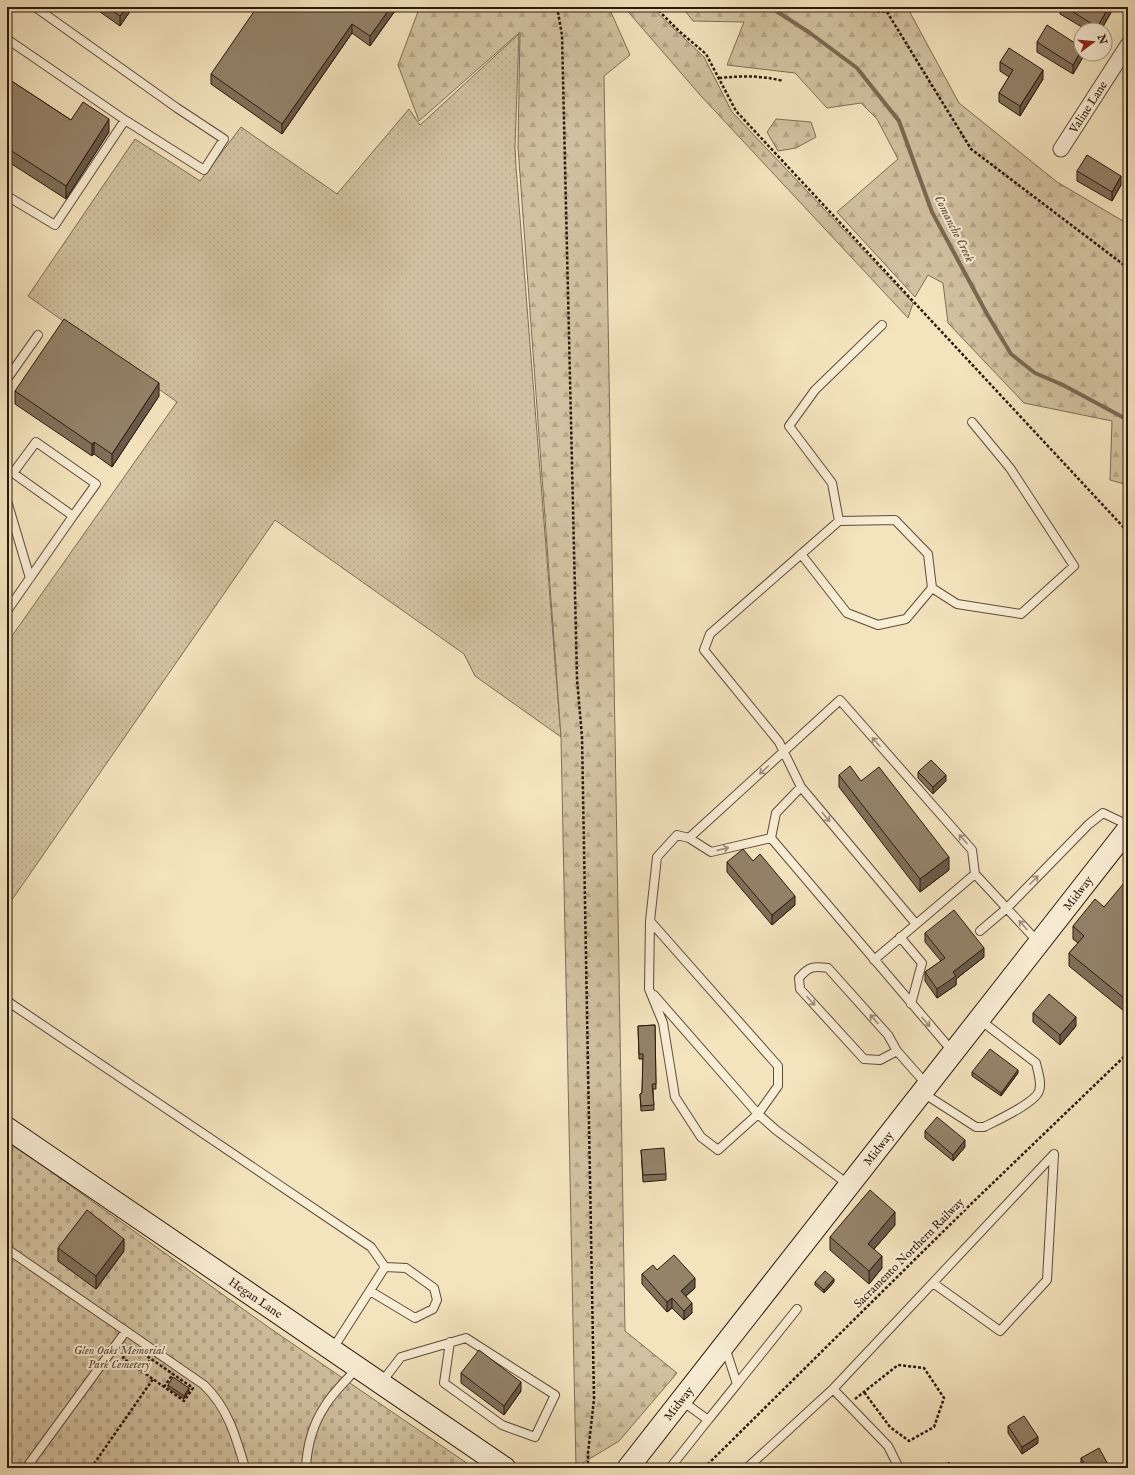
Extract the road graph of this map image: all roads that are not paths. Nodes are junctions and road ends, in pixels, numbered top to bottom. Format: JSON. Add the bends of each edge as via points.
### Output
{"nodes":[{"id":1,"x":35,"y":7,"type":"edge"},
{"id":2,"x":7,"y":39,"type":"edge"},
{"id":3,"x":1128,"y":45,"type":"edge"},
{"id":4,"x":125,"y":120,"type":"junction"},
{"id":5,"x":1061,"y":149,"type":"dead end"},
{"id":6,"x":7,"y":196,"type":"edge"},
{"id":7,"x":882,"y":325,"type":"dead end"},
{"id":8,"x":38,"y":335,"type":"dead end"},
{"id":9,"x":7,"y":379,"type":"edge"},
{"id":10,"x":972,"y":422,"type":"dead end"},
{"id":11,"x":10,"y":474,"type":"edge"},
{"id":12,"x":7,"y":501,"type":"edge"},
{"id":13,"x":73,"y":516,"type":"junction"},
{"id":14,"x":839,"y":521,"type":"junction"},
{"id":15,"x":801,"y":554,"type":"junction"},
{"id":16,"x":30,"y":578,"type":"junction"},
{"id":17,"x":932,"y":588,"type":"junction"},
{"id":18,"x":7,"y":611,"type":"edge"},
{"id":19,"x":784,"y":752,"type":"junction"},
{"id":20,"x":801,"y":787,"type":"junction"},
{"id":21,"x":1128,"y":825,"type":"edge"},
{"id":22,"x":1128,"y":829,"type":"edge"},
{"id":23,"x":688,"y":838,"type":"junction"},
{"id":24,"x":771,"y":838,"type":"junction"},
{"id":25,"x":975,"y":874,"type":"junction"},
{"id":26,"x":1007,"y":908,"type":"junction"},
{"id":27,"x":650,"y":921,"type":"junction"},
{"id":28,"x":916,"y":924,"type":"junction"},
{"id":29,"x":980,"y":931,"type":"dead end"},
{"id":30,"x":900,"y":937,"type":"junction"},
{"id":31,"x":1039,"y":943,"type":"junction"},
{"id":32,"x":874,"y":960,"type":"junction"},
{"id":33,"x":649,"y":990,"type":"junction"},
{"id":34,"x":7,"y":1001,"type":"edge"},
{"id":35,"x":911,"y":1004,"type":"junction"},
{"id":36,"x":979,"y":1019,"type":"junction"},
{"id":37,"x":897,"y":1051,"type":"junction"},
{"id":38,"x":953,"y":1052,"type":"junction"},
{"id":39,"x":925,"y":1089,"type":"junction"},
{"id":40,"x":758,"y":1114,"type":"junction"},
{"id":41,"x":7,"y":1128,"type":"edge"},
{"id":42,"x":849,"y":1185,"type":"junction"},
{"id":43,"x":7,"y":1249,"type":"edge"},
{"id":44,"x":386,"y":1267,"type":"junction"},
{"id":45,"x":933,"y":1284,"type":"junction"},
{"id":46,"x":370,"y":1291,"type":"junction"},
{"id":47,"x":798,"y":1309,"type":"dead end"},
{"id":48,"x":126,"y":1331,"type":"junction"},
{"id":49,"x":450,"y":1342,"type":"junction"},
{"id":50,"x":724,"y":1344,"type":"junction"},
{"id":51,"x":332,"y":1351,"type":"junction"},
{"id":52,"x":357,"y":1368,"type":"junction"},
{"id":53,"x":380,"y":1384,"type":"junction"},
{"id":54,"x":737,"y":1384,"type":"junction"},
{"id":55,"x":833,"y":1389,"type":"junction"},
{"id":56,"x":681,"y":1400,"type":"junction"},
{"id":57,"x":708,"y":1420,"type":"junction"},
{"id":58,"x":26,"y":1468,"type":"edge"},
{"id":59,"x":244,"y":1468,"type":"edge"},
{"id":60,"x":306,"y":1468,"type":"edge"},
{"id":61,"x":505,"y":1468,"type":"edge"},
{"id":62,"x":628,"y":1468,"type":"edge"},
{"id":63,"x":670,"y":1468,"type":"edge"},
{"id":64,"x":746,"y":1468,"type":"edge"},
{"id":65,"x":899,"y":1468,"type":"edge"}],
"edges":[{"from":1,"to":4,"type":"lane","via":[[176,108],[224,139],[204,170]]},
{"from":2,"to":4,"type":"lane"},
{"from":3,"to":5,"type":"street","name":"Valine Lane"},
{"from":4,"to":6,"type":"lane","via":[[55,225]]},
{"from":7,"to":14,"type":"lane","via":[[815,390],[790,426],[832,483]]},
{"from":8,"to":9,"type":"lane"},
{"from":10,"to":17,"type":"lane","via":[[1010,468],[1074,566],[1022,614],[957,604]]},
{"from":11,"to":13,"type":"lane"},
{"from":11,"to":13,"type":"lane","via":[[36,442],[96,484]]},
{"from":12,"to":16,"type":"lane"},
{"from":13,"to":16,"type":"lane"},
{"from":14,"to":15,"type":"lane"},
{"from":14,"to":17,"type":"lane","via":[[895,520],[928,554]]},
{"from":15,"to":17,"type":"lane","via":[[848,613],[878,625],[906,619]]},
{"from":15,"to":19,"type":"lane","via":[[710,634],[704,650],[779,742]]},
{"from":16,"to":18,"type":"lane"},
{"from":19,"to":20,"type":"lane"},
{"from":19,"to":23,"type":"lane","one_way":true},
{"from":25,"to":19,"type":"lane","one_way":true,"via":[[972,850],[840,700]]},
{"from":20,"to":24,"type":"lane","via":[[776,813]]},
{"from":20,"to":28,"type":"lane","one_way":true},
{"from":26,"to":21,"type":"lane","one_way":true,"via":[[1089,824],[1104,813]]},
{"from":22,"to":31,"type":"main road","name":"Midway"},
{"from":23,"to":24,"type":"lane","one_way":true,"via":[[711,852]]},
{"from":23,"to":27,"type":"lane","via":[[678,835],[657,857]]},
{"from":24,"to":32,"type":"lane"},
{"from":25,"to":26,"type":"lane"},
{"from":25,"to":28,"type":"lane"},
{"from":26,"to":29,"type":"lane"},
{"from":31,"to":26,"type":"lane","one_way":true},
{"from":27,"to":33,"type":"lane"},
{"from":27,"to":40,"type":"lane","via":[[778,1066],[778,1086]]},
{"from":28,"to":30,"type":"lane"},
{"from":30,"to":32,"type":"lane"},
{"from":30,"to":35,"type":"lane","via":[[922,963]]},
{"from":31,"to":36,"type":"main road","name":"Midway"},
{"from":32,"to":35,"type":"lane"},
{"from":33,"to":40,"type":"lane"},
{"from":33,"to":40,"type":"lane","via":[[663,1023],[675,1097],[701,1137],[718,1150]]},
{"from":34,"to":44,"type":"lane","via":[[371,1247]]},
{"from":35,"to":38,"type":"lane","one_way":true},
{"from":36,"to":38,"type":"main road","name":"Midway"},
{"from":36,"to":39,"type":"lane","via":[[1036,1063],[1040,1080],[1038,1092],[1033,1100],[984,1127],[976,1127]]},
{"from":37,"to":37,"type":"lane","one_way":true,"via":[[888,1034],[828,968],[816,966],[806,970],[799,978],[800,989],[864,1059],[880,1060]]},
{"from":37,"to":39,"type":"lane"},
{"from":38,"to":39,"type":"main road","name":"Midway"},
{"from":39,"to":42,"type":"main road","name":"Midway"},
{"from":40,"to":42,"type":"lane"},
{"from":41,"to":51,"type":"main road","name":"Hegan Lane"},
{"from":42,"to":50,"type":"main road","name":"Midway"},
{"from":43,"to":48,"type":"lane"},
{"from":44,"to":46,"type":"lane"},
{"from":44,"to":46,"type":"lane","via":[[406,1268],[434,1288],[437,1300],[433,1309],[415,1318]]},
{"from":45,"to":45,"type":"lane","via":[[943,1272],[1054,1154],[1047,1280],[1000,1331]]},
{"from":45,"to":55,"type":"lane"},
{"from":46,"to":51,"type":"lane"},
{"from":47,"to":54,"type":"lane"},
{"from":48,"to":58,"type":"lane"},
{"from":48,"to":59,"type":"lane","via":[[212,1393],[228,1417]]},
{"from":49,"to":49,"type":"lane","via":[[466,1338],[555,1395],[535,1437],[502,1425],[444,1383]]},
{"from":49,"to":53,"type":"lane","via":[[401,1357]]},
{"from":50,"to":54,"type":"lane"},
{"from":50,"to":56,"type":"main road","name":"Midway"},
{"from":51,"to":52,"type":"main road","name":"Hegan Lane"},
{"from":52,"to":53,"type":"main road","name":"Hegan Lane"},
{"from":52,"to":60,"type":"lane","via":[[324,1406],[306,1454]]},
{"from":53,"to":61,"type":"main road","name":"Hegan Lane"},
{"from":54,"to":57,"type":"lane"},
{"from":55,"to":64,"type":"lane"},
{"from":55,"to":65,"type":"lane","via":[[888,1446]]},
{"from":56,"to":57,"type":"lane"},
{"from":56,"to":62,"type":"main road","name":"Midway"},
{"from":57,"to":63,"type":"lane"}]}
